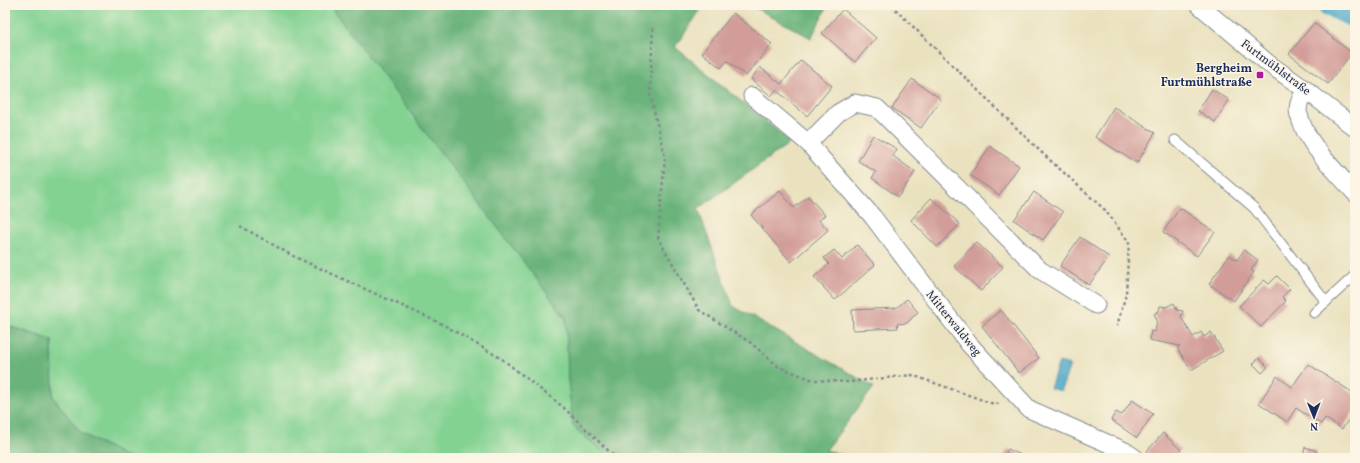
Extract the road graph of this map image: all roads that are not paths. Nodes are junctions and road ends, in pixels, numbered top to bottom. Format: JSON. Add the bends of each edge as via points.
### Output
{"nodes":[{"id":1,"x":1199,"y":5,"type":"edge"},
{"id":2,"x":1306,"y":90,"type":"junction"},
{"id":3,"x":752,"y":96,"type":"dead end"},
{"id":4,"x":1355,"y":128,"type":"edge"},
{"id":5,"x":1175,"y":140,"type":"dead end"},
{"id":6,"x":808,"y":143,"type":"junction"},
{"id":7,"x":1355,"y":193,"type":"edge"},
{"id":8,"x":1355,"y":275,"type":"edge"},
{"id":9,"x":1326,"y":302,"type":"junction"},
{"id":10,"x":1096,"y":305,"type":"dead end"},
{"id":11,"x":1314,"y":313,"type":"dead end"},
{"id":12,"x":1135,"y":458,"type":"edge"}],
"edges":[{"from":1,"to":2,"type":"street","name":"Furtmühlstraße","via":[[1269,64]]},
{"from":2,"to":4,"type":"street","name":"Furtmühlstraße"},
{"from":2,"to":7,"type":"street","via":[[1300,99],[1298,114],[1305,130],[1314,145]]},
{"from":3,"to":6,"type":"street","name":"Mitterwaldweg"},
{"from":5,"to":9,"type":"lane","via":[[1254,208]]},
{"from":6,"to":10,"type":"street","via":[[838,112],[855,103],[877,108],[1040,270]]},
{"from":6,"to":12,"type":"street","name":"Mitterwaldweg","via":[[873,217],[969,344],[1029,409],[1125,451]]},
{"from":8,"to":9,"type":"lane"},
{"from":9,"to":11,"type":"lane"}]}
